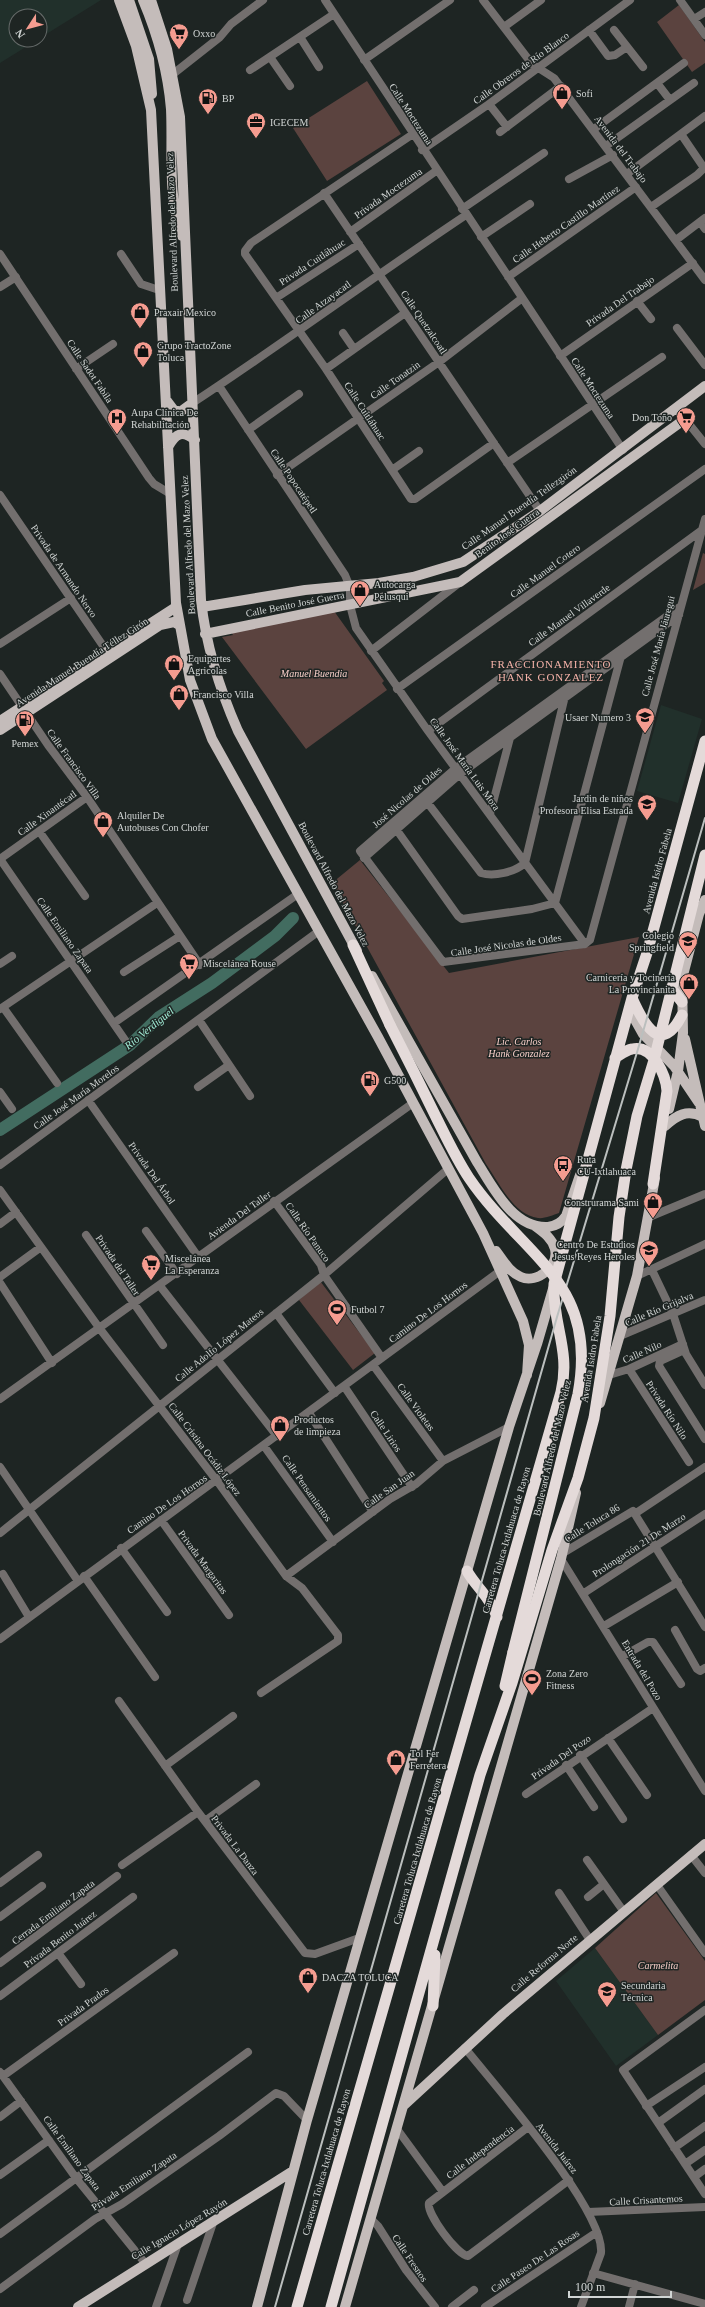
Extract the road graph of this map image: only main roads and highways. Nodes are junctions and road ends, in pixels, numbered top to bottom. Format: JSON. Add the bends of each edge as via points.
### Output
{"nodes":[{"id":1,"x":119,"y":0,"type":"edge"},
{"id":2,"x":129,"y":0,"type":"edge"},
{"id":3,"x":143,"y":0,"type":"edge"},
{"id":4,"x":151,"y":0,"type":"edge"},
{"id":5,"x":151,"y":110,"type":"junction"},
{"id":6,"x":186,"y":247,"type":"junction"},
{"id":7,"x":705,"y":386,"type":"edge"},
{"id":8,"x":167,"y":401,"type":"junction"},
{"id":9,"x":191,"y":404,"type":"junction"},
{"id":10,"x":678,"y":409,"type":"junction"},
{"id":11,"x":195,"y":440,"type":"junction"},
{"id":12,"x":168,"y":447,"type":"junction"},
{"id":13,"x":460,"y":582,"type":"joint"},
{"id":14,"x":176,"y":607,"type":"junction"},
{"id":15,"x":202,"y":607,"type":"junction"},
{"id":16,"x":179,"y":625,"type":"junction"},
{"id":17,"x":205,"y":634,"type":"junction"},
{"id":18,"x":109,"y":654,"type":"junction"},
{"id":19,"x":24,"y":710,"type":"junction"},
{"id":20,"x":0,"y":721,"type":"edge"},
{"id":21,"x":0,"y":730,"type":"edge"},
{"id":22,"x":705,"y":741,"type":"edge"},
{"id":23,"x":705,"y":855,"type":"edge"},
{"id":24,"x":705,"y":900,"type":"edge"},
{"id":25,"x":353,"y":945,"type":"junction"},
{"id":26,"x":682,"y":978,"type":"junction"},
{"id":27,"x":671,"y":988,"type":"junction"},
{"id":28,"x":632,"y":998,"type":"junction"},
{"id":29,"x":682,"y":1002,"type":"junction"},
{"id":30,"x":629,"y":1009,"type":"junction"},
{"id":31,"x":682,"y":1015,"type":"junction"},
{"id":32,"x":683,"y":1033,"type":"junction"},
{"id":33,"x":660,"y":1035,"type":"junction"},
{"id":34,"x":656,"y":1048,"type":"junction"},
{"id":35,"x":615,"y":1058,"type":"junction"},
{"id":36,"x":654,"y":1060,"type":"junction"},
{"id":37,"x":678,"y":1071,"type":"junction"},
{"id":38,"x":703,"y":1113,"type":"edge"},
{"id":39,"x":665,"y":1126,"type":"junction"},
{"id":40,"x":592,"y":1145,"type":"junction"},
{"id":41,"x":653,"y":1184,"type":"junction"},
{"id":42,"x":535,"y":1226,"type":"junction"},
{"id":43,"x":483,"y":1233,"type":"junction"},
{"id":44,"x":554,"y":1284,"type":"junction"},
{"id":45,"x":527,"y":1375,"type":"junction"},
{"id":46,"x":594,"y":1418,"type":"junction"},
{"id":47,"x":578,"y":1478,"type":"junction"},
{"id":48,"x":467,"y":1571,"type":"junction"},
{"id":49,"x":497,"y":1617,"type":"junction"},
{"id":50,"x":496,"y":1728,"type":"junction"},
{"id":51,"x":705,"y":1844,"type":"edge"},
{"id":52,"x":436,"y":1937,"type":"junction"},
{"id":53,"x":432,"y":2006,"type":"junction"},
{"id":54,"x":403,"y":2106,"type":"junction"},
{"id":55,"x":293,"y":2171,"type":"junction"},
{"id":56,"x":78,"y":2307,"type":"edge"},
{"id":57,"x":257,"y":2307,"type":"edge"},
{"id":58,"x":297,"y":2307,"type":"edge"},
{"id":59,"x":331,"y":2307,"type":"edge"},
{"id":60,"x":345,"y":2307,"type":"edge"}],
"edges":[{"from":1,"to":5,"type":"main road","name":"Boulevard Alfredo del Mazo Velez","via":[[136,46]]},
{"from":2,"to":5,"type":"main road","via":[[149,59]]},
{"from":3,"to":6,"type":"main road","via":[[154,29],[168,89],[175,212]]},
{"from":4,"to":6,"type":"main road","name":"Boulevard Alfredo del Mazo Velez","via":[[166,44],[180,117]]},
{"from":5,"to":8,"type":"main road","name":"Boulevard Alfredo del Mazo Velez"},
{"from":6,"to":9,"type":"main road","name":"Boulevard Alfredo del Mazo Velez"},
{"from":7,"to":10,"type":"main road","name":"Calle Manuel Buendía Tellezgirón"},
{"from":8,"to":9,"type":"main road","via":[[173,409],[180,412]]},
{"from":8,"to":12,"type":"main road","name":"Boulevard Alfredo del Mazo Velez"},
{"from":9,"to":11,"type":"main road","name":"Boulevard Alfredo del Mazo Velez"},
{"from":10,"to":13,"type":"main road","name":"Benito José Guerra","via":[[685,419]]},
{"from":10,"to":15,"type":"main road","name":"Calle Manuel Buendía Tellezgirón","via":[[540,511],[463,562],[413,577],[350,587],[305,590]]},
{"from":11,"to":12,"type":"main road","via":[[180,433]]},
{"from":11,"to":15,"type":"main road","name":"Boulevard Alfredo del Mazo Velez"},
{"from":12,"to":14,"type":"main road","name":"Boulevard Alfredo del Mazo Velez"},
{"from":13,"to":17,"type":"main road","name":"Calle Benito José Guerra"},
{"from":14,"to":16,"type":"main road","name":"Boulevard Alfredo del Mazo Velez"},
{"from":14,"to":18,"type":"main road","name":"Avenida Manuel Buendía Téllez Girón"},
{"from":15,"to":17,"type":"main road","name":"Boulevard Alfredo del Mazo Velez"},
{"from":16,"to":18,"type":"main road","name":"Avenida Manuel Buendía Téllez Girón","via":[[174,622],[160,626]]},
{"from":16,"to":43,"type":"main road","name":"Boulevard Alfredo del Mazo Velez","via":[[190,680],[212,739]]},
{"from":17,"to":25,"type":"main road","name":"Boulevard Alfredo del Mazo Velez","via":[[222,695],[238,730]]},
{"from":18,"to":19,"type":"main road","name":"Avenida Manuel Buendía Téllez Girón"},
{"from":19,"to":20,"type":"main road","name":"Avenida Manuel Buendía Téllez Girón"},
{"from":19,"to":21,"type":"main road","name":"Avenida Manuel Buendía Téllez Girón"},
{"from":22,"to":28,"type":"highway","name":"Avenida Isidro Fabela","via":[[647,953]]},
{"from":23,"to":27,"type":"highway","name":"Avenida Isidro Fabela"},
{"from":24,"to":26,"type":"main road","name":"Avenida Isidro Fabela"},
{"from":25,"to":42,"type":"main road","via":[[487,1178],[519,1218]]},
{"from":25,"to":50,"type":"highway","name":"Boulevard Alfredo del Mazo Velez","bridge":true,"via":[[390,1025],[462,1166],[491,1207],[553,1273],[571,1305],[579,1335],[581,1370],[578,1394]]},
{"from":26,"to":27,"type":"highway"},
{"from":26,"to":29,"type":"main road","name":"Avenida Isidro Fabela"},
{"from":27,"to":29,"type":"highway"},
{"from":27,"to":33,"type":"highway","name":"Avenida Isidro Fabela"},
{"from":28,"to":30,"type":"highway","name":"Avenida Isidro Fabela"},
{"from":28,"to":33,"type":"highway","via":[[652,1032]]},
{"from":29,"to":31,"type":"main road","name":"Avenida Isidro Fabela"},
{"from":30,"to":34,"type":"main road","via":[[640,1030]]},
{"from":30,"to":35,"type":"highway","name":"Avenida Isidro Fabela"},
{"from":31,"to":32,"type":"main road","name":"Avenida Isidro Fabela"},
{"from":31,"to":33,"type":"highway","via":[[672,1031]]},
{"from":32,"to":37,"type":"main road","name":"Avenida Isidro Fabela"},
{"from":32,"to":38,"type":"main road"},
{"from":33,"to":34,"type":"highway","name":"Avenida Isidro Fabela"},
{"from":34,"to":36,"type":"highway","name":"Avenida Isidro Fabela"},
{"from":34,"to":37,"type":"main road"},
{"from":35,"to":36,"type":"highway","via":[[635,1048]]},
{"from":35,"to":40,"type":"highway","name":"Avenida Isidro Fabela"},
{"from":36,"to":41,"type":"highway","via":[[663,1071],[667,1091]]},
{"from":36,"to":46,"type":"highway","name":"Avenida Isidro Fabela","via":[[637,1116],[622,1189],[610,1316]]},
{"from":37,"to":38,"type":"main road"},
{"from":37,"to":39,"type":"main road","name":"Avenida Isidro Fabela"},
{"from":38,"to":39,"type":"main road","via":[[684,1113]]},
{"from":39,"to":41,"type":"main road","name":"Avenida Isidro Fabela"},
{"from":40,"to":42,"type":"main road","via":[[564,1219],[551,1227]]},
{"from":40,"to":44,"type":"highway","name":"Avenida Isidro Fabela"},
{"from":41,"to":46,"type":"main road","name":"Avenida Isidro Fabela","via":[[636,1276],[609,1375]]},
{"from":42,"to":43,"type":"main road","via":[[552,1242],[555,1254],[547,1271],[531,1278],[520,1277],[509,1268]]},
{"from":43,"to":45,"type":"main road","name":"Boulevard Alfredo del Mazo Velez","via":[[518,1308],[527,1334]]},
{"from":44,"to":45,"type":"main road"},
{"from":44,"to":49,"type":"highway","name":"Carretera Toluca-Ixtlahuaca de Rayon","via":[[555,1310],[565,1358],[563,1382]]},
{"from":45,"to":48,"type":"main road"},
{"from":46,"to":47,"type":"highway"},
{"from":47,"to":50,"type":"highway","via":[[552,1550]]},
{"from":47,"to":53,"type":"main road","via":[[572,1518],[562,1556]]},
{"from":48,"to":49,"type":"highway","via":[[491,1602]]},
{"from":48,"to":55,"type":"main road"},
{"from":49,"to":58,"type":"highway","name":"Carretera Toluca-Ixtlahuaca de Rayon"},
{"from":50,"to":52,"type":"highway"},
{"from":51,"to":54,"type":"main road","name":"Calle Reforma Norte","via":[[465,2048]]},
{"from":52,"to":53,"type":"highway"},
{"from":52,"to":59,"type":"highway"},
{"from":53,"to":54,"type":"main road"},
{"from":54,"to":60,"type":"main road"},
{"from":55,"to":56,"type":"main road","name":"Calle Ignacio López Rayón"},
{"from":55,"to":57,"type":"main road"}]}
